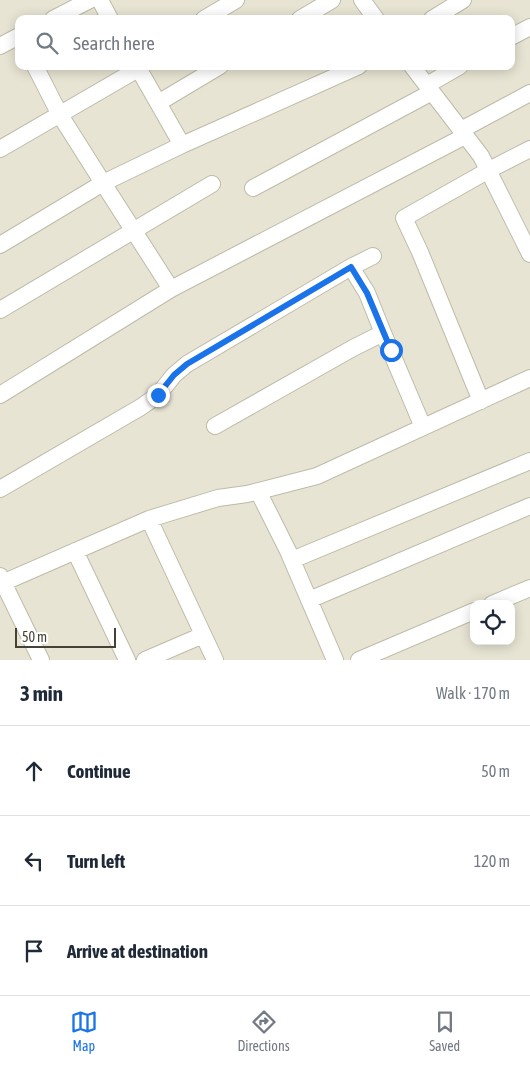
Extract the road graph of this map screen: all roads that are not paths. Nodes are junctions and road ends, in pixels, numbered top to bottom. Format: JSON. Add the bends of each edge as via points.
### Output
{"nodes":[{"id":1,"x":90,"y":0,"type":"edge"},
{"id":2,"x":100,"y":0,"type":"edge"},
{"id":3,"x":236,"y":0,"type":"edge"},
{"id":4,"x":332,"y":0,"type":"edge"},
{"id":5,"x":362,"y":0,"type":"edge"},
{"id":6,"x":463,"y":0,"type":"edge"},
{"id":7,"x":61,"y":15,"type":"edge"},
{"id":8,"x":108,"y":15,"type":"edge"},
{"id":9,"x":211,"y":15,"type":"edge"},
{"id":10,"x":307,"y":15,"type":"edge"},
{"id":11,"x":373,"y":15,"type":"edge"},
{"id":12,"x":439,"y":15,"type":"edge"},
{"id":13,"x":530,"y":27,"type":"edge"},
{"id":14,"x":515,"y":35,"type":"edge"},
{"id":15,"x":15,"y":38,"type":"edge"},
{"id":16,"x":0,"y":46,"type":"edge"},
{"id":17,"x":37,"y":70,"type":"edge"},
{"id":18,"x":133,"y":70,"type":"edge"},
{"id":19,"x":140,"y":70,"type":"edge"},
{"id":20,"x":213,"y":70,"type":"edge"},
{"id":21,"x":350,"y":70,"type":"edge"},
{"id":22,"x":415,"y":70,"type":"edge"},
{"id":23,"x":455,"y":70,"type":"edge"},
{"id":24,"x":429,"y":89,"type":"junction"},
{"id":25,"x":530,"y":93,"type":"edge"},
{"id":26,"x":158,"y":103,"type":"junction"},
{"id":27,"x":60,"y":115,"type":"junction"},
{"id":28,"x":463,"y":133,"type":"junction"},
{"id":29,"x":182,"y":145,"type":"junction"},
{"id":30,"x":0,"y":149,"type":"edge"},
{"id":31,"x":530,"y":149,"type":"edge"},
{"id":32,"x":489,"y":170,"type":"junction"},
{"id":33,"x":103,"y":183,"type":"junction"},
{"id":34,"x":212,"y":184,"type":"dead end"},
{"id":35,"x":253,"y":188,"type":"dead end"},
{"id":36,"x":134,"y":231,"type":"junction"},
{"id":37,"x":0,"y":245,"type":"edge"},
{"id":38,"x":530,"y":254,"type":"edge"},
{"id":39,"x":373,"y":256,"type":"dead end"},
{"id":40,"x":351,"y":267,"type":"junction"},
{"id":41,"x":171,"y":289,"type":"junction"},
{"id":42,"x":0,"y":310,"type":"edge"},
{"id":43,"x":383,"y":333,"type":"junction"},
{"id":44,"x":530,"y":378,"type":"edge"},
{"id":45,"x":0,"y":395,"type":"edge"},
{"id":46,"x":480,"y":401,"type":"junction"},
{"id":47,"x":215,"y":426,"type":"dead end"},
{"id":48,"x":423,"y":427,"type":"junction"},
{"id":49,"x":530,"y":461,"type":"edge"},
{"id":50,"x":0,"y":490,"type":"edge"},
{"id":51,"x":258,"y":491,"type":"junction"},
{"id":52,"x":530,"y":506,"type":"edge"},
{"id":53,"x":149,"y":520,"type":"junction"},
{"id":54,"x":75,"y":551,"type":"junction"},
{"id":55,"x":292,"y":560,"type":"junction"},
{"id":56,"x":1,"y":581,"type":"edge"},
{"id":57,"x":530,"y":588,"type":"edge"},
{"id":58,"x":309,"y":600,"type":"junction"},
{"id":59,"x":502,"y":600,"type":"edge"},
{"id":60,"x":470,"y":614,"type":"edge"},
{"id":61,"x":203,"y":634,"type":"junction"},
{"id":62,"x":41,"y":660,"type":"edge"},
{"id":63,"x":127,"y":660,"type":"edge"},
{"id":64,"x":145,"y":660,"type":"edge"},
{"id":65,"x":215,"y":660,"type":"edge"},
{"id":66,"x":335,"y":660,"type":"edge"},
{"id":67,"x":359,"y":660,"type":"edge"}],
"edges":[{"from":1,"to":7,"type":"street"},
{"from":2,"to":8,"type":"street"},
{"from":3,"to":9,"type":"street"},
{"from":4,"to":10,"type":"street"},
{"from":5,"to":11,"type":"street"},
{"from":6,"to":12,"type":"street"},
{"from":13,"to":14,"type":"street"},
{"from":15,"to":16,"type":"street"},
{"from":17,"to":27,"type":"street"},
{"from":18,"to":27,"type":"street"},
{"from":19,"to":26,"type":"street"},
{"from":20,"to":26,"type":"street"},
{"from":21,"to":29,"type":"street"},
{"from":22,"to":24,"type":"street"},
{"from":23,"to":24,"type":"street"},
{"from":24,"to":28,"type":"street"},
{"from":24,"to":35,"type":"street"},
{"from":25,"to":28,"type":"street"},
{"from":26,"to":29,"type":"street"},
{"from":27,"to":30,"type":"street"},
{"from":27,"to":33,"type":"street"},
{"from":28,"to":32,"type":"street"},
{"from":28,"to":41,"type":"street"},
{"from":29,"to":33,"type":"street"},
{"from":31,"to":32,"type":"street"},
{"from":32,"to":38,"type":"street"},
{"from":32,"to":46,"type":"street","via":[[404,218]]},
{"from":33,"to":36,"type":"street"},
{"from":33,"to":37,"type":"street"},
{"from":34,"to":36,"type":"street"},
{"from":36,"to":41,"type":"street"},
{"from":36,"to":42,"type":"street"},
{"from":39,"to":40,"type":"street"},
{"from":40,"to":43,"type":"street","via":[[367,293]]},
{"from":40,"to":50,"type":"street","via":[[187,364],[158,395],[141,407]]},
{"from":41,"to":45,"type":"street"},
{"from":43,"to":47,"type":"street"},
{"from":43,"to":48,"type":"street"},
{"from":44,"to":46,"type":"street"},
{"from":46,"to":48,"type":"street"},
{"from":48,"to":51,"type":"street","via":[[317,476]]},
{"from":49,"to":55,"type":"street"},
{"from":51,"to":53,"type":"street","via":[[218,498]]},
{"from":51,"to":55,"type":"street"},
{"from":52,"to":58,"type":"street"},
{"from":53,"to":54,"type":"street"},
{"from":53,"to":61,"type":"street"},
{"from":54,"to":56,"type":"street"},
{"from":54,"to":63,"type":"street"},
{"from":55,"to":58,"type":"street"},
{"from":56,"to":62,"type":"street"},
{"from":57,"to":59,"type":"street"},
{"from":58,"to":66,"type":"street"},
{"from":60,"to":67,"type":"street"},
{"from":61,"to":64,"type":"street"},
{"from":61,"to":65,"type":"street"}]}
